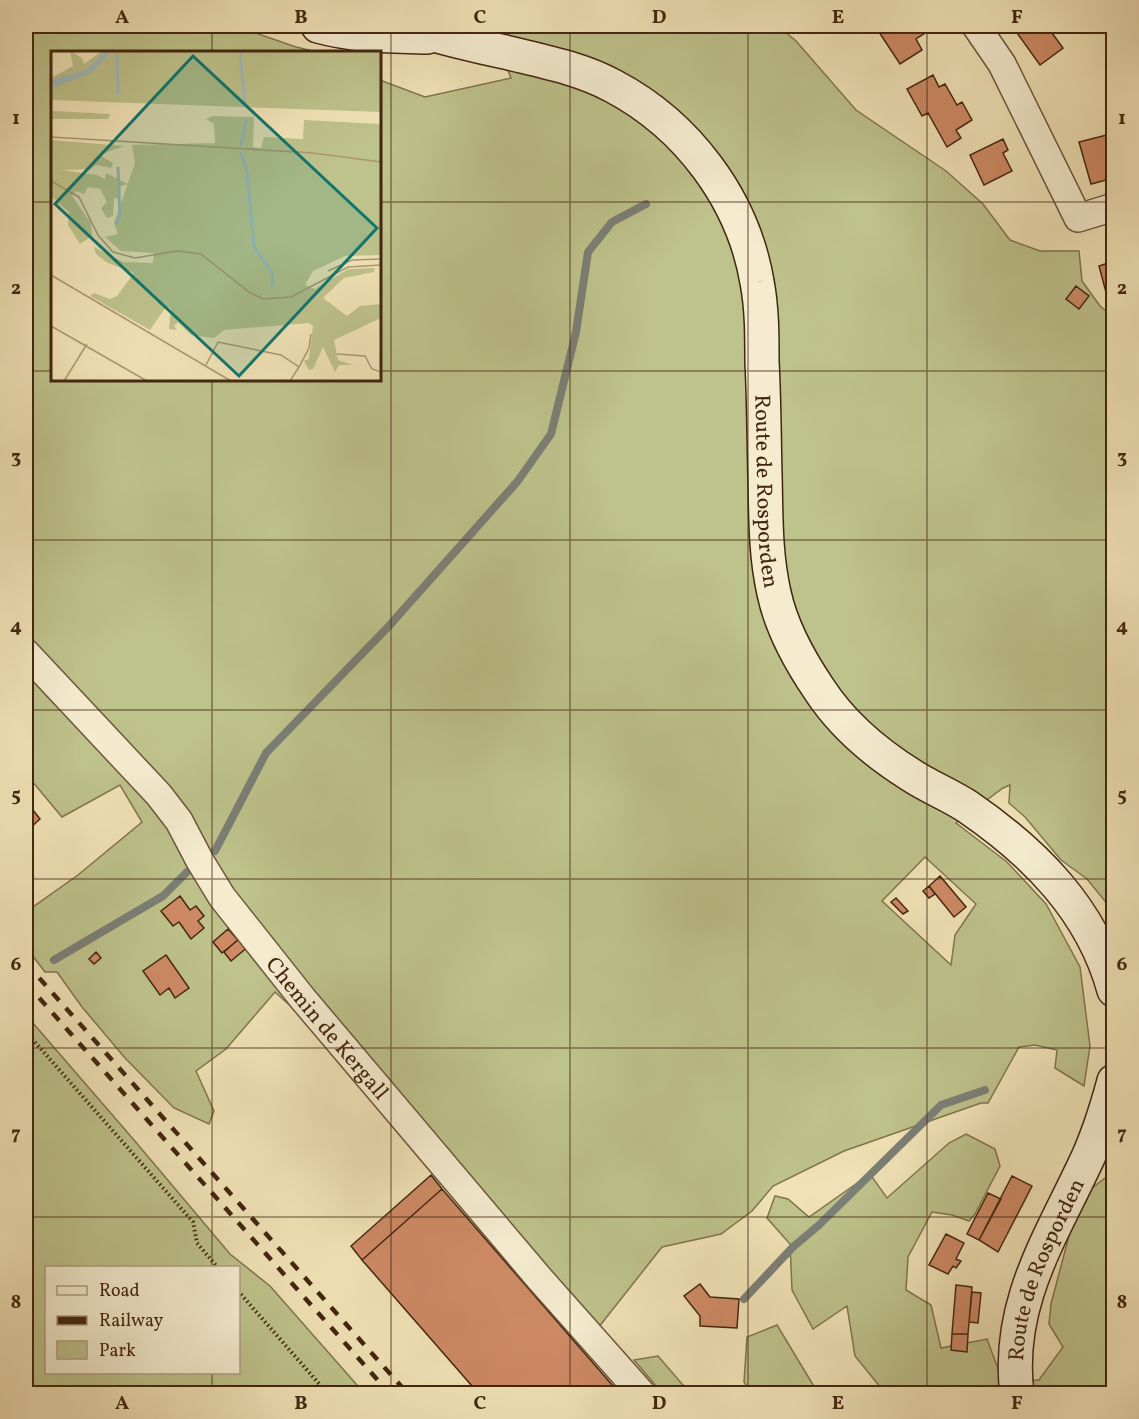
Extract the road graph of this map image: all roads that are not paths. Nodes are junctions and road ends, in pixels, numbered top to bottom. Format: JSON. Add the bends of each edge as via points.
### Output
{"nodes":[{"id":1,"x":318,"y":26,"type":"edge"},
{"id":2,"x":402,"y":26,"type":"edge"},
{"id":3,"x":976,"y":26,"type":"edge"},
{"id":4,"x":441,"y":38,"type":"junction"},
{"id":5,"x":1113,"y":207,"type":"edge"},
{"id":6,"x":26,"y":653,"type":"edge"},
{"id":7,"x":1113,"y":990,"type":"edge"},
{"id":8,"x":1113,"y":1081,"type":"edge"},
{"id":9,"x":642,"y":1394,"type":"edge"},
{"id":10,"x":1017,"y":1394,"type":"edge"}],
"edges":[{"from":1,"to":4,"type":"main road","name":"Route de Rosporden","via":[[362,35]]},
{"from":2,"to":4,"type":"main road","name":"Route de Rosporden"},
{"from":3,"to":5,"type":"street","via":[[1002,64],[1078,218]]},
{"from":4,"to":7,"type":"main road","name":"Route de Rosporden","via":[[557,65],[616,87],[659,118],[714,175],[738,221],[757,281],[763,366],[765,541],[774,597],[785,626],[820,691],[862,737],[912,776],[968,807],[1053,878],[1089,930]]},
{"from":6,"to":9,"type":"street","name":"Chemin de Kergall","via":[[159,795],[222,897],[303,999]]},
{"from":8,"to":10,"type":"main road","name":"Route de Rosporden","via":[[1102,1124],[1025,1294],[1016,1348]]}]}
